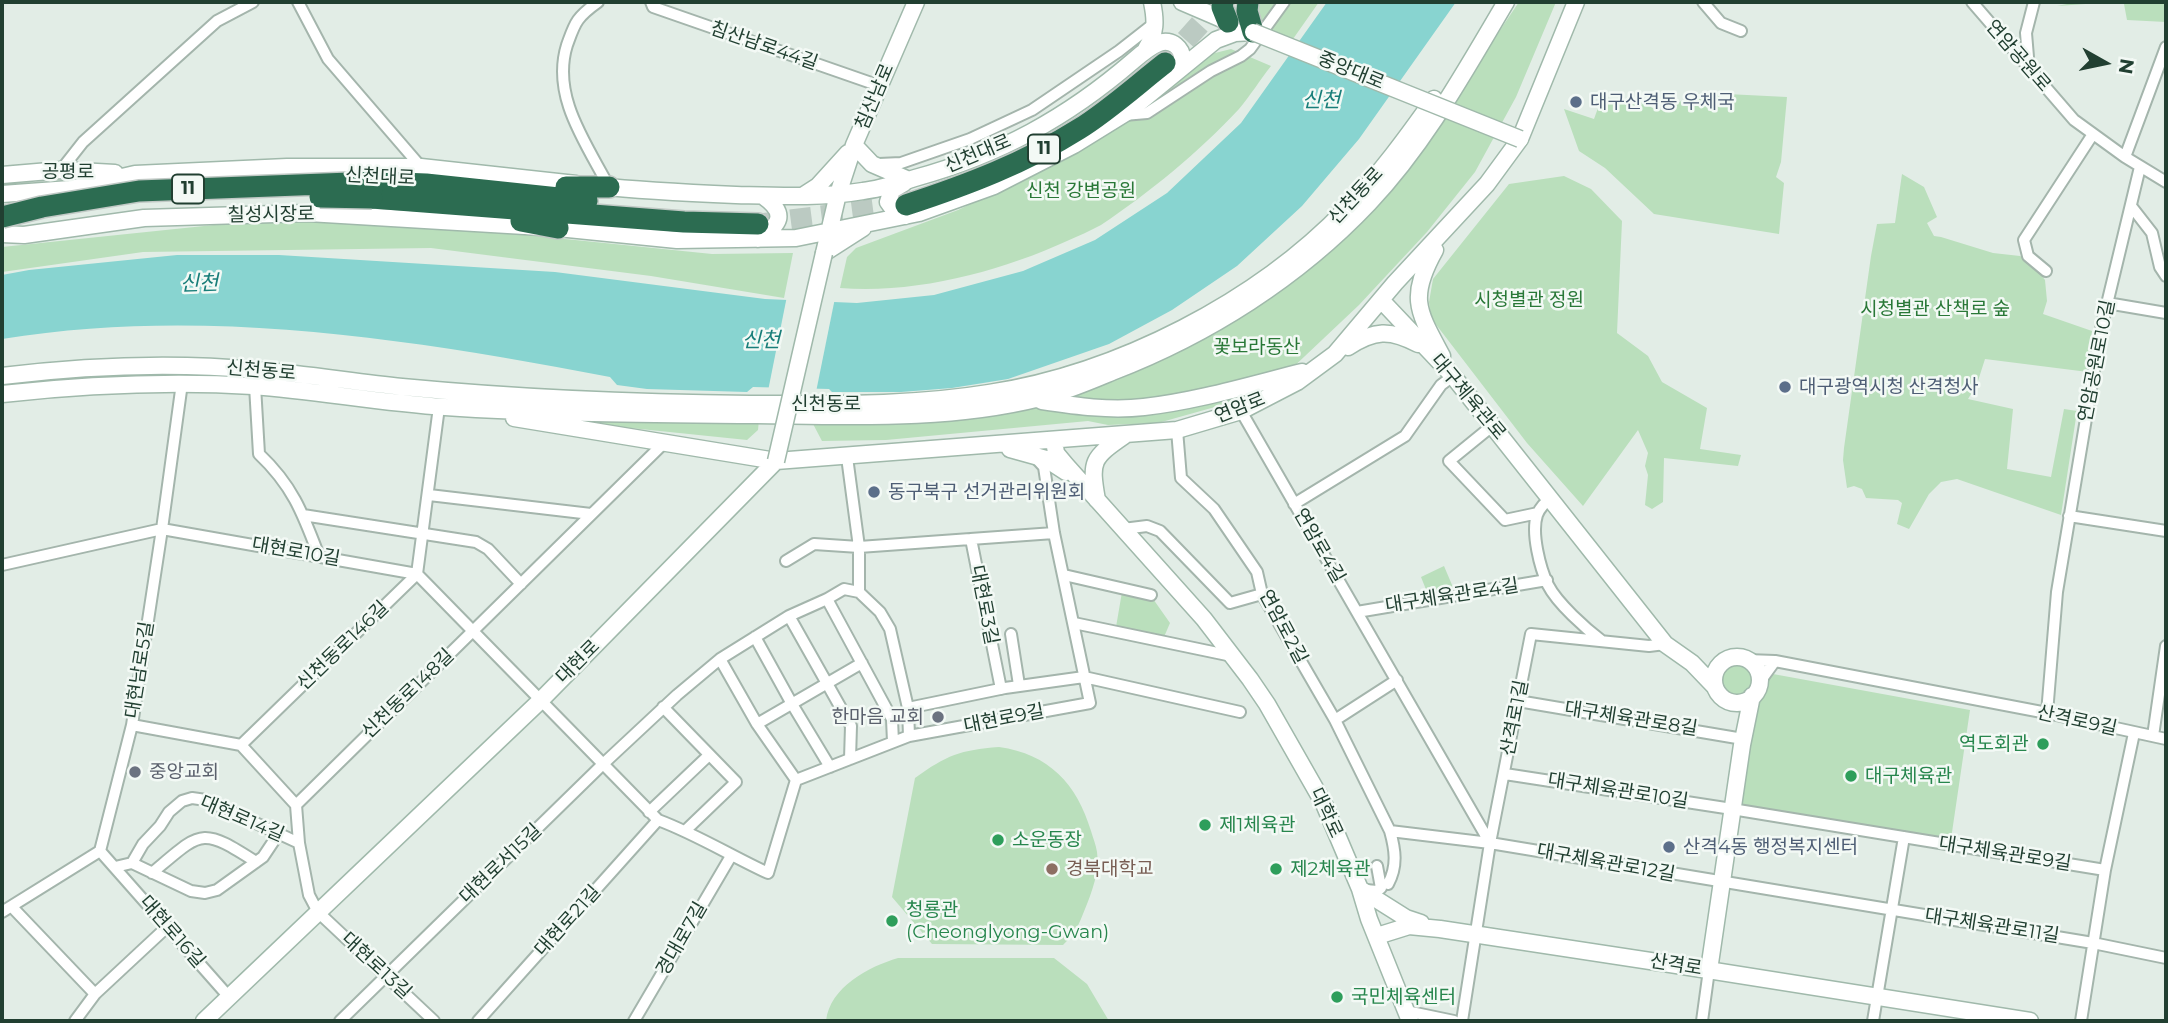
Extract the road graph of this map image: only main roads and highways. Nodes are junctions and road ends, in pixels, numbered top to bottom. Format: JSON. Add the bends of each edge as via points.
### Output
{"nodes":[{"id":1,"x":916,"y":2,"type":"edge"},
{"id":2,"x":1152,"y":2,"type":"edge"},
{"id":3,"x":1182,"y":2,"type":"edge"},
{"id":4,"x":1248,"y":2,"type":"edge"},
{"id":5,"x":1494,"y":2,"type":"edge"},
{"id":6,"x":1506,"y":2,"type":"edge"},
{"id":7,"x":1570,"y":2,"type":"edge"},
{"id":8,"x":1576,"y":2,"type":"edge"},
{"id":9,"x":1225,"y":12,"type":"edge"},
{"id":10,"x":1253,"y":32,"type":"junction"},
{"id":11,"x":1161,"y":59,"type":"junction"},
{"id":12,"x":1549,"y":69,"type":"junction"},
{"id":13,"x":1520,"y":139,"type":"junction"},
{"id":14,"x":854,"y":145,"type":"junction"},
{"id":15,"x":135,"y":174,"type":"junction"},
{"id":16,"x":2,"y":175,"type":"edge"},
{"id":17,"x":425,"y":185,"type":"junction"},
{"id":18,"x":609,"y":187,"type":"joint"},
{"id":19,"x":70,"y":189,"type":"junction"},
{"id":20,"x":2,"y":194,"type":"edge"},
{"id":21,"x":838,"y":194,"type":"junction"},
{"id":22,"x":801,"y":196,"type":"junction"},
{"id":23,"x":374,"y":199,"type":"junction"},
{"id":24,"x":906,"y":199,"type":"junction"},
{"id":25,"x":2,"y":201,"type":"edge"},
{"id":26,"x":2,"y":217,"type":"edge"},
{"id":27,"x":759,"y":218,"type":"junction"},
{"id":28,"x":50,"y":219,"type":"junction"},
{"id":29,"x":870,"y":225,"type":"junction"},
{"id":30,"x":1448,"y":227,"type":"junction"},
{"id":31,"x":74,"y":228,"type":"junction"},
{"id":32,"x":558,"y":229,"type":"junction"},
{"id":33,"x":829,"y":230,"type":"junction"},
{"id":34,"x":2,"y":232,"type":"edge"},
{"id":35,"x":796,"y":238,"type":"junction"},
{"id":36,"x":820,"y":257,"type":"junction"},
{"id":37,"x":1381,"y":300,"type":"junction"},
{"id":38,"x":1426,"y":348,"type":"junction"},
{"id":39,"x":1335,"y":355,"type":"junction"},
{"id":40,"x":1315,"y":369,"type":"junction"},
{"id":41,"x":2,"y":376,"type":"edge"},
{"id":42,"x":1452,"y":376,"type":"junction"},
{"id":43,"x":1037,"y":391,"type":"junction"},
{"id":44,"x":2,"y":394,"type":"edge"},
{"id":45,"x":439,"y":407,"type":"junction"},
{"id":46,"x":1125,"y":435,"type":"junction"},
{"id":47,"x":1054,"y":440,"type":"junction"},
{"id":48,"x":994,"y":446,"type":"junction"},
{"id":49,"x":776,"y":461,"type":"junction"},
{"id":50,"x":1070,"y":474,"type":"junction"},
{"id":51,"x":1097,"y":500,"type":"junction"},
{"id":52,"x":1722,"y":662,"type":"junction"},
{"id":53,"x":1692,"y":663,"type":"junction"},
{"id":54,"x":1715,"y":687,"type":"junction"},
{"id":55,"x":1755,"y":690,"type":"junction"},
{"id":56,"x":1726,"y":700,"type":"junction"},
{"id":57,"x":1742,"y":742,"type":"junction"},
{"id":58,"x":1360,"y":889,"type":"junction"},
{"id":59,"x":1440,"y":929,"type":"junction"},
{"id":60,"x":1377,"y":936,"type":"junction"},
{"id":61,"x":1709,"y":970,"type":"junction"},
{"id":62,"x":1408,"y":1016,"type":"edge"},
{"id":63,"x":204,"y":1021,"type":"edge"},
{"id":64,"x":2030,"y":1021,"type":"edge"}],
"edges":[{"from":1,"to":14,"type":"main road","name":"침산남로"},
{"from":2,"to":11,"type":"main road"},
{"from":3,"to":9,"type":"main road","name":"중앙대로"},
{"from":4,"to":10,"type":"highway"},
{"from":5,"to":43,"type":"main road","name":"신천동로","via":[[1438,94],[1382,170],[1309,244],[1216,310]]},
{"from":6,"to":43,"type":"main road","name":"신천동로","via":[[1393,176],[1309,258],[1266,292],[1200,332],[1078,386]]},
{"from":7,"to":12,"type":"main road","name":"연암로"},
{"from":8,"to":12,"type":"main road","name":"연암로"},
{"from":9,"to":10,"type":"main road","name":"중앙대로"},
{"from":10,"to":11,"type":"main road","via":[[1235,33]]},
{"from":10,"to":13,"type":"main road","name":"중앙대로","bridge":true},
{"from":11,"to":24,"type":"highway","name":"신천대로","number":"11","via":[[1008,153]]},
{"from":11,"to":24,"type":"main road","via":[[1153,93],[1074,145],[994,186],[931,209]]},
{"from":12,"to":13,"type":"main road","name":"연암로"},
{"from":13,"to":30,"type":"main road","name":"연암로"},
{"from":14,"to":21,"type":"main road","name":"침산남로"},
{"from":14,"to":22,"type":"main road","via":[[818,186]]},
{"from":14,"to":24,"type":"main road"},
{"from":15,"to":16,"type":"main road","name":"공평로","via":[[61,170]]},
{"from":15,"to":17,"type":"main road","via":[[343,169]]},
{"from":15,"to":19,"type":"main road"},
{"from":17,"to":18,"type":"highway"},
{"from":17,"to":23,"type":"highway","name":"신천대로"},
{"from":17,"to":27,"type":"highway","name":"신천대로","via":[[684,222]]},
{"from":17,"to":32,"type":"highway"},
{"from":18,"to":27,"type":"main road","via":[[660,192]]},
{"from":19,"to":20,"type":"main road"},
{"from":19,"to":31,"type":"main road","via":[[61,197],[57,211]]},
{"from":21,"to":22,"type":"main road"},
{"from":21,"to":24,"type":"main road","via":[[876,189]]},
{"from":21,"to":33,"type":"main road","name":"침산남로"},
{"from":22,"to":27,"type":"main road"},
{"from":23,"to":26,"type":"highway","name":"신천대로","number":"11","bridge":true,"via":[[139,191]]},
{"from":23,"to":28,"type":"highway","name":"신천대로","number":"11","bridge":true,"via":[[211,199],[142,204]]},
{"from":23,"to":31,"type":"main road","name":"칠성시장로","via":[[308,213],[144,218]]},
{"from":23,"to":32,"type":"main road","name":"칠성시장로"},
{"from":24,"to":29,"type":"main road"},
{"from":25,"to":28,"type":"main road"},
{"from":27,"to":32,"type":"main road","name":"칠성시장로","via":[[677,240]]},
{"from":27,"to":35,"type":"main road"},
{"from":28,"to":31,"type":"main road"},
{"from":28,"to":34,"type":"highway","name":"신천대로","number":"11"},
{"from":29,"to":33,"type":"main road"},
{"from":29,"to":36,"type":"main road"},
{"from":30,"to":37,"type":"main road","name":"연암로"},
{"from":30,"to":42,"type":"main road","via":[[1423,270],[1418,299],[1423,321]]},
{"from":31,"to":34,"type":"main road","name":"칠성시장로","via":[[24,235]]},
{"from":33,"to":35,"type":"main road"},
{"from":33,"to":36,"type":"main road"},
{"from":35,"to":36,"type":"main road","via":[[807,242]]},
{"from":36,"to":49,"type":"main road","bridge":true},
{"from":37,"to":38,"type":"main road","name":"대구체육관로"},
{"from":37,"to":39,"type":"main road","name":"연암로"},
{"from":38,"to":39,"type":"main road","via":[[1396,335],[1376,333]]},
{"from":38,"to":42,"type":"main road","name":"대구체육관로"},
{"from":39,"to":40,"type":"main road","name":"연암로"},
{"from":40,"to":43,"type":"main road","via":[[1143,407],[1090,408],[1042,401]]},
{"from":40,"to":46,"type":"main road","name":"연암로","via":[[1241,411],[1177,430]]},
{"from":41,"to":43,"type":"main road","name":"신천동로","via":[[62,369],[208,367],[525,397],[736,404],[900,404]]},
{"from":42,"to":53,"type":"main road","name":"대구체육관로","via":[[1665,644]]},
{"from":43,"to":45,"type":"main road","name":"신천동로","via":[[978,408],[902,416]]},
{"from":44,"to":45,"type":"main road","name":"신천동로","via":[[182,383],[255,386]]},
{"from":45,"to":49,"type":"main road","name":"연암로"},
{"from":46,"to":47,"type":"main road","name":"연암로"},
{"from":46,"to":51,"type":"main road","via":[[1102,451],[1094,463]]},
{"from":47,"to":48,"type":"main road","name":"연암로"},
{"from":47,"to":50,"type":"main road","name":"대학로","via":[[1056,453]]},
{"from":48,"to":49,"type":"main road","name":"연암로"},
{"from":48,"to":50,"type":"main road","via":[[1046,459]]},
{"from":49,"to":63,"type":"main road","name":"대현로","via":[[540,701]]},
{"from":50,"to":51,"type":"main road","name":"대학로"},
{"from":51,"to":58,"type":"main road","name":"대학로","via":[[1171,582],[1267,704],[1324,804]]},
{"from":52,"to":53,"type":"main road"},
{"from":52,"to":54,"type":"main road","via":[[1715,673]]},
{"from":52,"to":55,"type":"main road","via":[[1735,657],[1747,660],[1757,669]]},
{"from":53,"to":54,"type":"main road","name":"대구체육관로"},
{"from":54,"to":56,"type":"main road"},
{"from":55,"to":56,"type":"main road","via":[[1739,702]]},
{"from":55,"to":57,"type":"main road"},
{"from":56,"to":57,"type":"main road"},
{"from":57,"to":61,"type":"main road"},
{"from":58,"to":59,"type":"main road","via":[[1406,918]]},
{"from":58,"to":60,"type":"main road","name":"대학로"},
{"from":59,"to":60,"type":"main road","name":"산격로","via":[[1409,926]]},
{"from":59,"to":61,"type":"main road","name":"산격로"},
{"from":60,"to":62,"type":"main road","name":"대학로"},
{"from":61,"to":64,"type":"main road","name":"산격로"}]}
